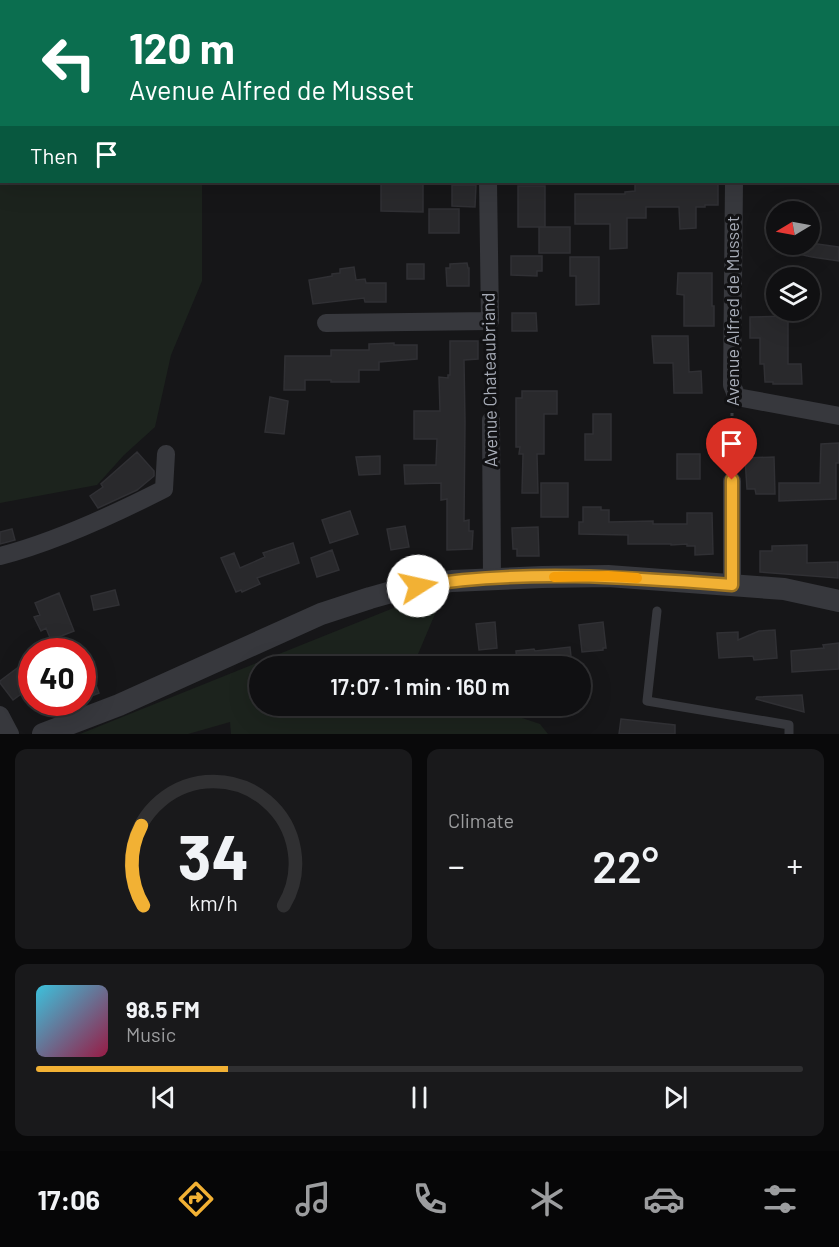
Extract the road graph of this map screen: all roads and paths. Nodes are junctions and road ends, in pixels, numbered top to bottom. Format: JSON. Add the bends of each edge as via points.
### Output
{"nodes":[{"id":1,"x":488,"y":183,"type":"edge"},
{"id":2,"x":734,"y":183,"type":"edge"},
{"id":3,"x":490,"y":321,"type":"junction"},
{"id":4,"x":326,"y":323,"type":"dead end"},
{"id":5,"x":732,"y":385,"type":"junction"},
{"id":6,"x":839,"y":416,"type":"edge"},
{"id":7,"x":491,"y":420,"type":"joint"},
{"id":8,"x":166,"y":454,"type":"dead end"},
{"id":9,"x":732,"y":480,"type":"joint"},
{"id":10,"x":0,"y":556,"type":"edge"},
{"id":11,"x":492,"y":579,"type":"junction"},
{"id":12,"x":732,"y":585,"type":"junction"},
{"id":13,"x":839,"y":601,"type":"edge"},
{"id":14,"x":657,"y":611,"type":"dead end"},
{"id":15,"x":0,"y":714,"type":"edge"},
{"id":16,"x":10,"y":734,"type":"edge"},
{"id":17,"x":43,"y":734,"type":"edge"},
{"id":18,"x":789,"y":734,"type":"edge"}],
"edges":[{"from":1,"to":3,"type":"street","name":"Avenue Chateaubriand"},
{"from":2,"to":5,"type":"street","name":"Avenue Alfred de Musset"},
{"from":3,"to":4,"type":"street"},
{"from":3,"to":7,"type":"path","name":"Avenue Chateaubriand"},
{"from":5,"to":6,"type":"street","via":[[738,397]]},
{"from":5,"to":9,"type":"path","name":"Avenue Alfred de Musset"},
{"from":7,"to":11,"type":"street","name":"Avenue Chateaubriand"},
{"from":8,"to":10,"type":"street","via":[[164,489],[121,511]]},
{"from":9,"to":12,"type":"street"},
{"from":11,"to":12,"type":"street","via":[[608,576]]},
{"from":11,"to":17,"type":"street","via":[[402,589],[321,614],[119,705]]},
{"from":12,"to":13,"type":"street","via":[[784,589]]},
{"from":14,"to":18,"type":"lane","via":[[647,701],[789,725]]},
{"from":15,"to":16,"type":"street"}]}
